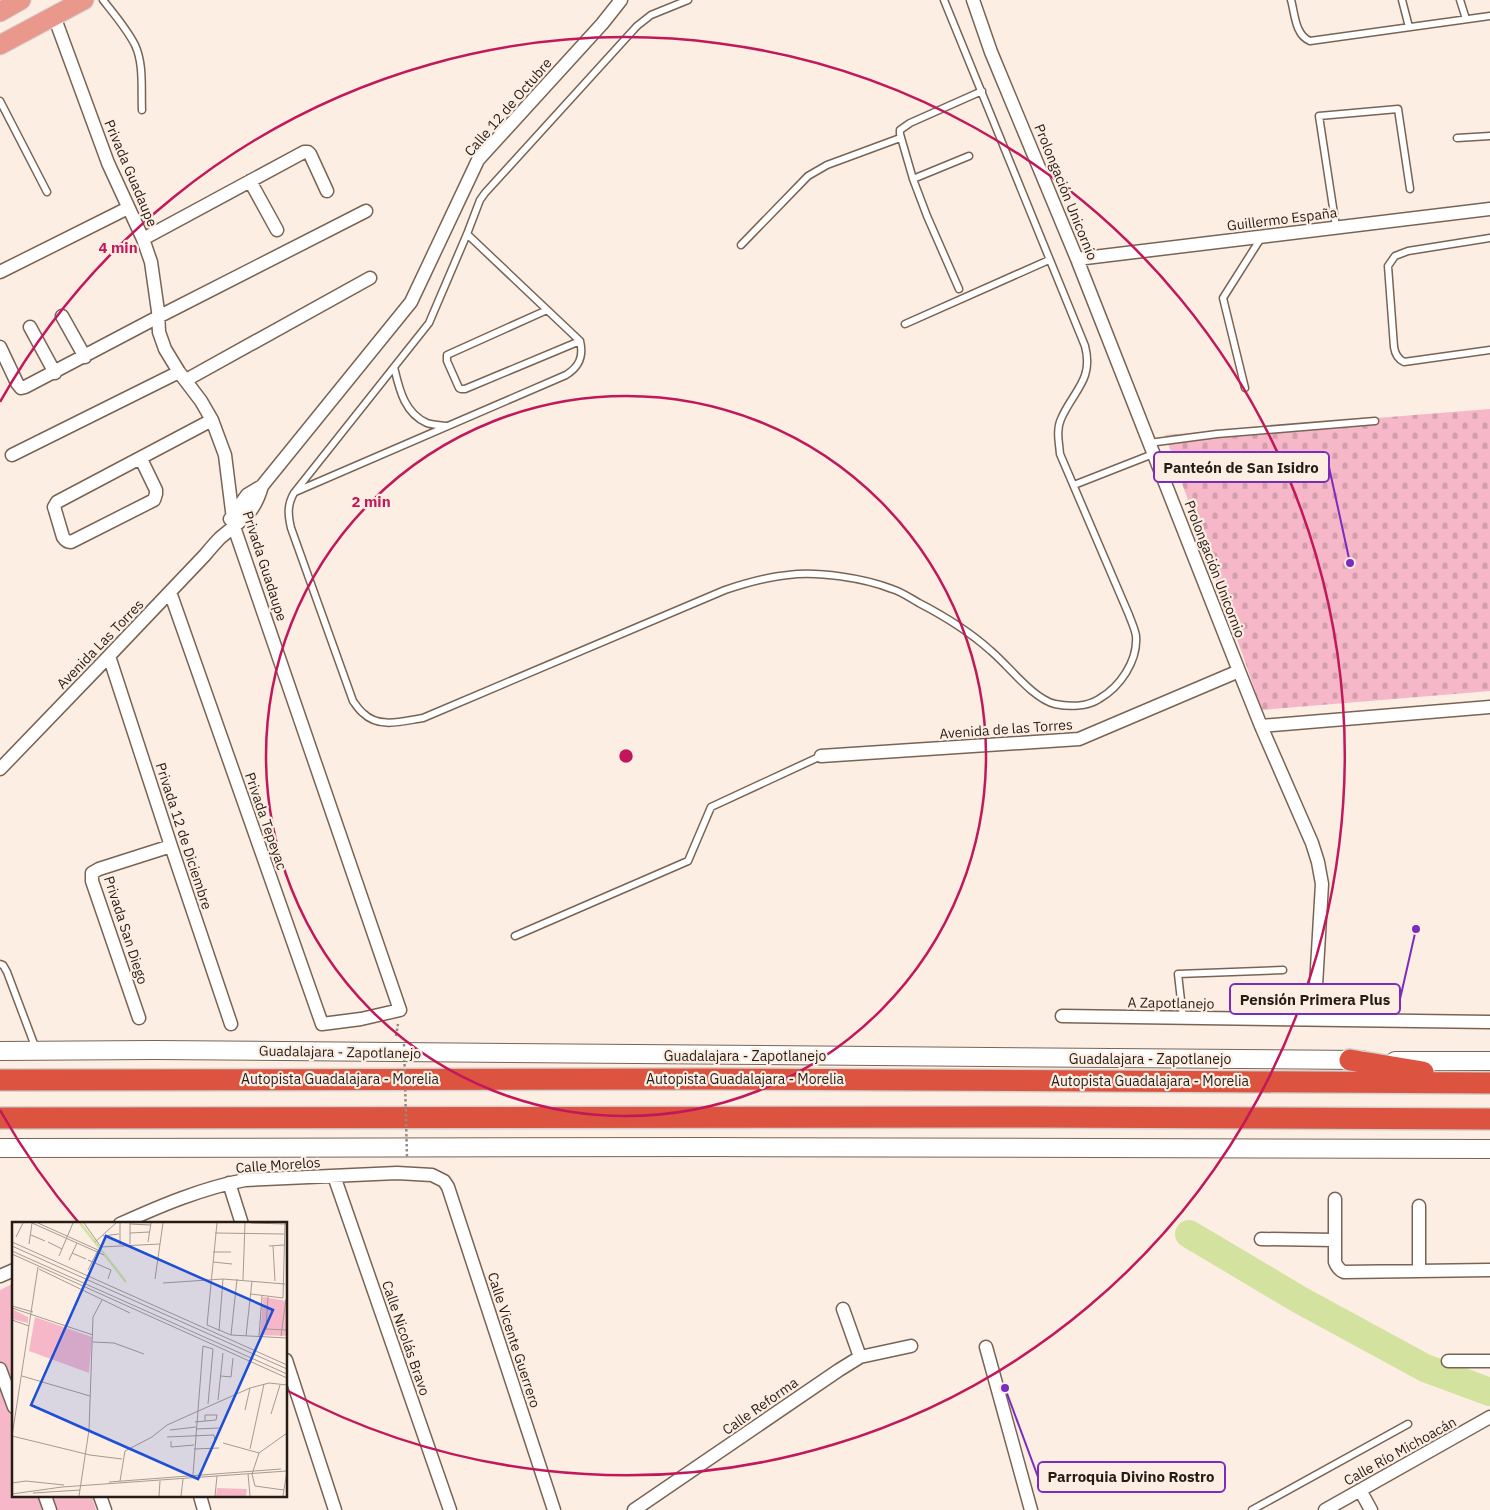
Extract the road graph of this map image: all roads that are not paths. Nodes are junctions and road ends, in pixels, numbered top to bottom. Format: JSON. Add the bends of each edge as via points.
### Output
{"nodes":[{"id":1,"x":21,"y":0,"type":"edge"},
{"id":2,"x":84,"y":0,"type":"edge"},
{"id":3,"x":103,"y":0,"type":"edge"},
{"id":4,"x":621,"y":0,"type":"edge"},
{"id":5,"x":688,"y":0,"type":"edge"},
{"id":6,"x":944,"y":0,"type":"edge"},
{"id":7,"x":973,"y":0,"type":"edge"},
{"id":8,"x":1291,"y":0,"type":"edge"},
{"id":9,"x":1402,"y":0,"type":"edge"},
{"id":10,"x":1460,"y":0,"type":"edge"},
{"id":11,"x":0,"y":12,"type":"edge"},
{"id":12,"x":54,"y":16,"type":"junction"},
{"id":13,"x":1490,"y":16,"type":"edge"},
{"id":14,"x":1466,"y":19,"type":"junction"},
{"id":15,"x":1409,"y":26,"type":"junction"},
{"id":16,"x":0,"y":45,"type":"edge"},
{"id":17,"x":982,"y":91,"type":"junction"},
{"id":18,"x":0,"y":101,"type":"edge"},
{"id":19,"x":142,"y":110,"type":"dead end"},
{"id":20,"x":1490,"y":136,"type":"edge"},
{"id":21,"x":900,"y":138,"type":"junction"},
{"id":22,"x":1457,"y":138,"type":"dead end"},
{"id":23,"x":969,"y":156,"type":"dead end"},
{"id":24,"x":913,"y":179,"type":"junction"},
{"id":25,"x":250,"y":181,"type":"junction"},
{"id":26,"x":1410,"y":189,"type":"dead end"},
{"id":27,"x":328,"y":191,"type":"dead end"},
{"id":28,"x":47,"y":192,"type":"dead end"},
{"id":29,"x":128,"y":208,"type":"junction"},
{"id":30,"x":1490,"y":209,"type":"edge"},
{"id":31,"x":366,"y":211,"type":"dead end"},
{"id":32,"x":1336,"y":227,"type":"junction"},
{"id":33,"x":277,"y":230,"type":"dead end"},
{"id":34,"x":467,"y":234,"type":"junction"},
{"id":35,"x":1262,"y":237,"type":"junction"},
{"id":36,"x":1490,"y":238,"type":"edge"},
{"id":37,"x":143,"y":239,"type":"junction"},
{"id":38,"x":741,"y":245,"type":"dead end"},
{"id":39,"x":1077,"y":259,"type":"junction"},
{"id":40,"x":1049,"y":260,"type":"junction"},
{"id":41,"x":0,"y":272,"type":"edge"},
{"id":42,"x":370,"y":278,"type":"dead end"},
{"id":43,"x":959,"y":289,"type":"dead end"},
{"id":44,"x":411,"y":302,"type":"joint"},
{"id":45,"x":547,"y":310,"type":"junction"},
{"id":46,"x":62,"y":316,"type":"dead end"},
{"id":47,"x":158,"y":316,"type":"junction"},
{"id":48,"x":905,"y":324,"type":"dead end"},
{"id":49,"x":30,"y":327,"type":"dead end"},
{"id":50,"x":580,"y":341,"type":"junction"},
{"id":51,"x":0,"y":347,"type":"edge"},
{"id":52,"x":1490,"y":350,"type":"edge"},
{"id":53,"x":85,"y":357,"type":"junction"},
{"id":54,"x":394,"y":367,"type":"junction"},
{"id":55,"x":54,"y":372,"type":"junction"},
{"id":56,"x":182,"y":376,"type":"junction"},
{"id":57,"x":1244,"y":388,"type":"dead end"},
{"id":58,"x":212,"y":420,"type":"junction"},
{"id":59,"x":1375,"y":421,"type":"dead end"},
{"id":60,"x":447,"y":426,"type":"junction"},
{"id":61,"x":1151,"y":449,"type":"junction"},
{"id":62,"x":12,"y":455,"type":"dead end"},
{"id":63,"x":141,"y":459,"type":"junction"},
{"id":64,"x":1074,"y":485,"type":"junction"},
{"id":65,"x":294,"y":492,"type":"junction"},
{"id":66,"x":233,"y":522,"type":"junction"},
{"id":67,"x":170,"y":592,"type":"junction"},
{"id":68,"x":109,"y":656,"type":"junction"},
{"id":69,"x":1239,"y":671,"type":"junction"},
{"id":70,"x":1490,"y":707,"type":"edge"},
{"id":71,"x":1261,"y":726,"type":"junction"},
{"id":72,"x":821,"y":756,"type":"joint"},
{"id":73,"x":0,"y":769,"type":"edge"},
{"id":74,"x":171,"y":846,"type":"junction"},
{"id":75,"x":515,"y":936,"type":"dead end"},
{"id":76,"x":0,"y":964,"type":"edge"},
{"id":77,"x":1283,"y":970,"type":"dead end"},
{"id":78,"x":1062,"y":1016,"type":"dead end"},
{"id":79,"x":139,"y":1018,"type":"dead end"},
{"id":80,"x":1182,"y":1018,"type":"junction"},
{"id":81,"x":361,"y":1019,"type":"joint"},
{"id":82,"x":1314,"y":1019,"type":"junction"},
{"id":83,"x":1490,"y":1022,"type":"edge"},
{"id":84,"x":231,"y":1024,"type":"dead end"},
{"id":85,"x":36,"y":1050,"type":"junction"},
{"id":86,"x":0,"y":1051,"type":"edge"},
{"id":87,"x":1350,"y":1060,"type":"junction"},
{"id":88,"x":1490,"y":1061,"type":"edge"},
{"id":89,"x":0,"y":1080,"type":"edge"},
{"id":90,"x":1490,"y":1082,"type":"edge"},
{"id":91,"x":0,"y":1118,"type":"edge"},
{"id":92,"x":1490,"y":1119,"type":"edge"},
{"id":93,"x":0,"y":1148,"type":"edge"},
{"id":94,"x":1490,"y":1149,"type":"edge"},
{"id":95,"x":334,"y":1176,"type":"junction"},
{"id":96,"x":444,"y":1181,"type":"joint"},
{"id":97,"x":229,"y":1183,"type":"junction"},
{"id":98,"x":1335,"y":1199,"type":"dead end"},
{"id":99,"x":1419,"y":1206,"type":"dead end"},
{"id":100,"x":125,"y":1222,"type":"edge"},
{"id":101,"x":241,"y":1222,"type":"edge"},
{"id":102,"x":1261,"y":1239,"type":"dead end"},
{"id":103,"x":1335,"y":1240,"type":"junction"},
{"id":104,"x":1490,"y":1270,"type":"edge"},
{"id":105,"x":12,"y":1271,"type":"edge"},
{"id":106,"x":1419,"y":1271,"type":"junction"},
{"id":107,"x":0,"y":1276,"type":"edge"},
{"id":108,"x":843,"y":1309,"type":"dead end"},
{"id":109,"x":911,"y":1346,"type":"dead end"},
{"id":110,"x":986,"y":1347,"type":"dead end"},
{"id":111,"x":860,"y":1357,"type":"junction"},
{"id":112,"x":1448,"y":1361,"type":"dead end"},
{"id":113,"x":1490,"y":1361,"type":"edge"},
{"id":114,"x":288,"y":1366,"type":"edge"},
{"id":115,"x":0,"y":1369,"type":"edge"},
{"id":116,"x":12,"y":1402,"type":"edge"},
{"id":117,"x":1490,"y":1417,"type":"edge"},
{"id":118,"x":1408,"y":1424,"type":"dead end"},
{"id":119,"x":1360,"y":1490,"type":"junction"},
{"id":120,"x":46,"y":1498,"type":"edge"},
{"id":121,"x":101,"y":1498,"type":"edge"},
{"id":122,"x":50,"y":1510,"type":"edge"},
{"id":123,"x":105,"y":1510,"type":"edge"},
{"id":124,"x":335,"y":1510,"type":"edge"},
{"id":125,"x":450,"y":1510,"type":"edge"},
{"id":126,"x":554,"y":1510,"type":"edge"},
{"id":127,"x":634,"y":1510,"type":"edge"},
{"id":128,"x":1031,"y":1510,"type":"edge"},
{"id":129,"x":1252,"y":1510,"type":"edge"},
{"id":130,"x":1325,"y":1510,"type":"edge"},
{"id":131,"x":1371,"y":1510,"type":"edge"}],
"edges":[{"from":1,"to":11,"type":"main road"},
{"from":2,"to":12,"type":"main road"},
{"from":3,"to":19,"type":"lane","via":[[135,46],[140,63]]},
{"from":4,"to":44,"type":"street","name":"Calle 12 de Octubre","via":[[478,160]]},
{"from":5,"to":34,"type":"lane","via":[[651,15],[631,32],[485,193]]},
{"from":6,"to":17,"type":"lane"},
{"from":7,"to":39,"type":"street","name":"Prolongación Unicornio"},
{"from":8,"to":15,"type":"lane","via":[[1298,31],[1310,41]]},
{"from":9,"to":15,"type":"lane"},
{"from":10,"to":14,"type":"lane"},
{"from":12,"to":16,"type":"main road"},
{"from":12,"to":29,"type":"street","name":"Privada Guadaupe"},
{"from":13,"to":14,"type":"lane"},
{"from":14,"to":15,"type":"lane"},
{"from":17,"to":21,"type":"lane","via":[[910,123],[900,130]]},
{"from":17,"to":40,"type":"lane"},
{"from":18,"to":28,"type":"lane"},
{"from":20,"to":22,"type":"lane"},
{"from":21,"to":24,"type":"lane"},
{"from":21,"to":38,"type":"lane","via":[[827,165],[808,176]]},
{"from":23,"to":24,"type":"lane"},
{"from":24,"to":43,"type":"lane"},
{"from":25,"to":27,"type":"street","via":[[308,152]]},
{"from":25,"to":33,"type":"street"},
{"from":25,"to":37,"type":"street"},
{"from":26,"to":32,"type":"lane","via":[[1398,109],[1319,116]]},
{"from":29,"to":37,"type":"street","name":"Privada Guadaupe"},
{"from":29,"to":41,"type":"street"},
{"from":30,"to":32,"type":"street","name":"Guillermo España"},
{"from":31,"to":47,"type":"street"},
{"from":32,"to":35,"type":"street","name":"Guillermo España"},
{"from":34,"to":45,"type":"lane"},
{"from":34,"to":54,"type":"lane","via":[[429,323]]},
{"from":35,"to":39,"type":"street","name":"Guillermo España"},
{"from":35,"to":57,"type":"lane","via":[[1223,298]]},
{"from":36,"to":52,"type":"lane","via":[[1408,251],[1395,256],[1388,266],[1394,347],[1400,360]]},
{"from":37,"to":47,"type":"street","name":"Privada Guadaupe","via":[[151,262]]},
{"from":39,"to":61,"type":"street","name":"Prolongación Unicornio"},
{"from":40,"to":48,"type":"lane"},
{"from":40,"to":64,"type":"lane","via":[[1088,358],[1084,378],[1059,428],[1060,454]]},
{"from":42,"to":56,"type":"street"},
{"from":44,"to":66,"type":"street","name":"Avenida Las Torres","via":[[262,486],[247,495]]},
{"from":45,"to":50,"type":"lane"},
{"from":45,"to":50,"type":"lane","via":[[447,355],[459,388],[465,389]]},
{"from":46,"to":53,"type":"street"},
{"from":47,"to":53,"type":"street"},
{"from":47,"to":56,"type":"street","name":"Privada Guadaupe","via":[[165,349]]},
{"from":49,"to":55,"type":"street"},
{"from":50,"to":60,"type":"lane","via":[[582,356],[566,376]]},
{"from":51,"to":55,"type":"street","via":[[21,388]]},
{"from":53,"to":55,"type":"street"},
{"from":54,"to":60,"type":"lane","via":[[403,400],[415,415],[427,423]]},
{"from":54,"to":65,"type":"lane"},
{"from":56,"to":58,"type":"street","name":"Privada Guadaupe"},
{"from":56,"to":62,"type":"street"},
{"from":58,"to":63,"type":"street"},
{"from":58,"to":66,"type":"street","name":"Privada Guadaupe","via":[[225,455]]},
{"from":59,"to":61,"type":"lane","via":[[1216,434]]},
{"from":60,"to":65,"type":"lane"},
{"from":61,"to":64,"type":"lane"},
{"from":61,"to":69,"type":"street","name":"Prolongación Unicornio"},
{"from":63,"to":63,"type":"street","via":[[156,490],[154,500],[71,542],[65,540],[54,507],[57,502]]},
{"from":64,"to":65,"type":"lane","via":[[1136,636],[1127,672],[1099,700],[1080,706],[1054,704],[1034,693],[968,631],[893,589],[864,580],[790,574],[725,590],[423,718],[386,723],[374,721],[362,713],[353,701],[291,528],[288,505]]},
{"from":66,"to":67,"type":"street","name":"Avenida Las Torres"},
{"from":66,"to":81,"type":"street","name":"Privada Guadaupe","via":[[400,1010]]},
{"from":67,"to":68,"type":"street","name":"Avenida Las Torres"},
{"from":67,"to":81,"type":"street","name":"Privada Tepeyac","via":[[322,1024]]},
{"from":68,"to":73,"type":"street","name":"Avenida Las Torres"},
{"from":68,"to":74,"type":"street","name":"Privada 12 de Diciembre"},
{"from":69,"to":71,"type":"street","name":"Prolongación Unicornio"},
{"from":69,"to":72,"type":"street","name":"Avenida de las Torres","via":[[1079,739]]},
{"from":70,"to":71,"type":"street"},
{"from":71,"to":82,"type":"street","name":"Prolongación Unicornio","via":[[1312,843],[1322,884]]},
{"from":72,"to":75,"type":"lane","via":[[711,807],[688,861]]},
{"from":74,"to":79,"type":"street","name":"Privada San Diego","via":[[92,873]]},
{"from":74,"to":84,"type":"street","name":"Privada 12 de Diciembre"},
{"from":76,"to":85,"type":"lane","via":[[7,972]]},
{"from":77,"to":80,"type":"lane","via":[[1178,974]]},
{"from":78,"to":80,"type":"street","name":"A Zapotlanejo"},
{"from":80,"to":82,"type":"street","name":"A Zapotlanejo"},
{"from":82,"to":83,"type":"street","name":"A Zapotlanejo"},
{"from":85,"to":86,"type":"street","name":"Guadalajara - Zapotlanejo"},
{"from":85,"to":87,"type":"street","name":"Guadalajara - Zapotlanejo"},
{"from":87,"to":88,"type":"street","name":"Guadalajara - Zapotlanejo"},
{"from":87,"to":90,"type":"highway"},
{"from":89,"to":90,"type":"highway","name":"Autopista Guadalajara - Morelia"},
{"from":91,"to":92,"type":"highway"},
{"from":93,"to":94,"type":"street"},
{"from":95,"to":96,"type":"street","name":"Calle Morelos","via":[[397,1173],[432,1175]]},
{"from":95,"to":97,"type":"street","name":"Calle Morelos"},
{"from":95,"to":125,"type":"street","name":"Calle Nicolás Bravo"},
{"from":96,"to":126,"type":"street","name":"Calle Vicente Guerrero"},
{"from":97,"to":100,"type":"street","name":"Calle Morelos","via":[[168,1203]]},
{"from":97,"to":101,"type":"street"},
{"from":98,"to":103,"type":"street"},
{"from":99,"to":106,"type":"street"},
{"from":102,"to":103,"type":"street"},
{"from":103,"to":106,"type":"street","via":[[1335,1262],[1344,1272]]},
{"from":104,"to":106,"type":"street"},
{"from":105,"to":107,"type":"street"},
{"from":108,"to":111,"type":"street"},
{"from":109,"to":111,"type":"street","name":"Calle Reforma"},
{"from":110,"to":128,"type":"street"},
{"from":111,"to":127,"type":"street","name":"Calle Reforma"},
{"from":112,"to":113,"type":"street"},
{"from":114,"to":124,"type":"street"},
{"from":115,"to":116,"type":"street"},
{"from":117,"to":119,"type":"street","name":"Calle Río Michoacán"},
{"from":118,"to":129,"type":"lane"},
{"from":119,"to":130,"type":"street","name":"Calle Río Michoacán"},
{"from":119,"to":131,"type":"street"},
{"from":120,"to":122,"type":"street"},
{"from":121,"to":123,"type":"street"}]}
